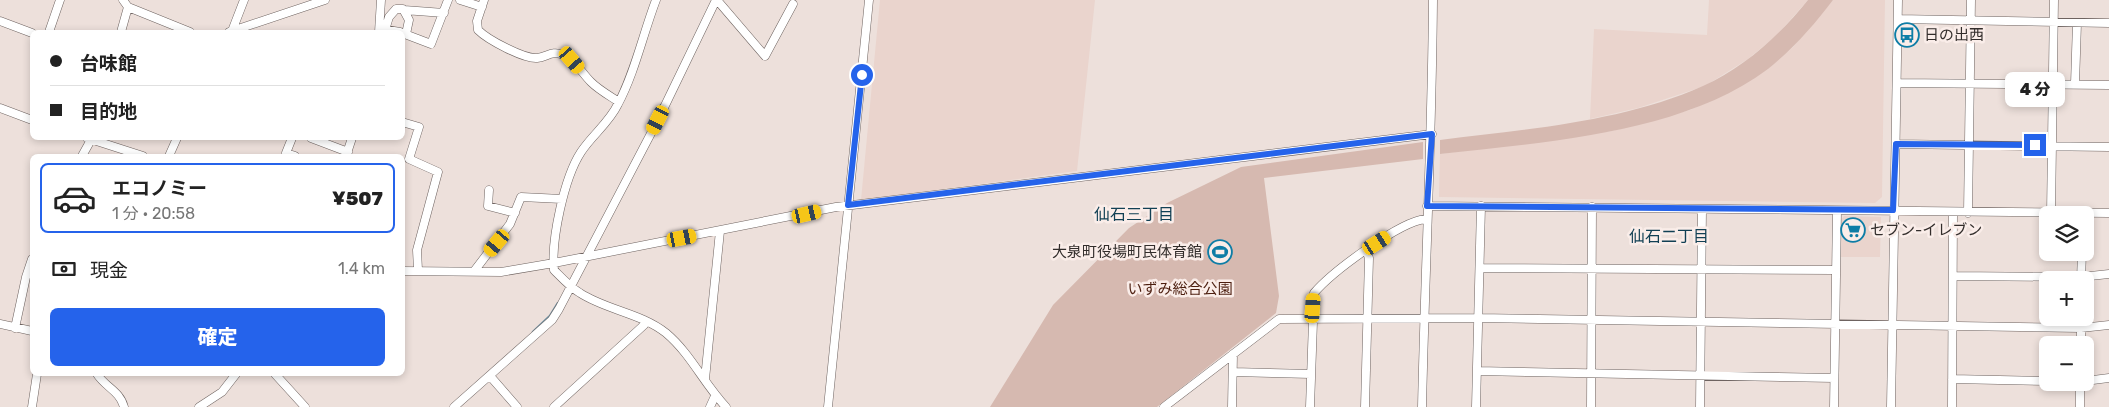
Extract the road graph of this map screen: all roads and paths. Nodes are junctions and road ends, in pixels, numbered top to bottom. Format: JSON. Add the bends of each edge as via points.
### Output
{"nodes":[{"id":1,"x":60,"y":0,"type":"edge"},
{"id":2,"x":244,"y":0,"type":"edge"},
{"id":3,"x":325,"y":0,"type":"edge"},
{"id":4,"x":381,"y":0,"type":"edge"},
{"id":5,"x":448,"y":0,"type":"edge"},
{"id":6,"x":460,"y":0,"type":"edge"},
{"id":7,"x":656,"y":0,"type":"edge"},
{"id":8,"x":716,"y":0,"type":"edge"},
{"id":9,"x":869,"y":0,"type":"edge"},
{"id":10,"x":1433,"y":0,"type":"edge"},
{"id":11,"x":1898,"y":0,"type":"edge"},
{"id":12,"x":1971,"y":0,"type":"edge"},
{"id":13,"x":2054,"y":0,"type":"edge"},
{"id":14,"x":126,"y":3,"type":"edge"},
{"id":15,"x":483,"y":4,"type":"edge"},
{"id":16,"x":793,"y":4,"type":"dead end"},
{"id":17,"x":404,"y":10,"type":"junction"},
{"id":18,"x":444,"y":13,"type":"junction"},
{"id":19,"x":1898,"y":18,"type":"junction"},
{"id":20,"x":0,"y":21,"type":"edge"},
{"id":21,"x":1971,"y":21,"type":"junction"},
{"id":22,"x":2054,"y":22,"type":"junction"},
{"id":23,"x":2077,"y":22,"type":"junction"},
{"id":24,"x":2109,"y":23,"type":"edge"},
{"id":25,"x":50,"y":30,"type":"edge"},
{"id":26,"x":121,"y":30,"type":"edge"},
{"id":27,"x":186,"y":30,"type":"edge"},
{"id":28,"x":231,"y":30,"type":"edge"},
{"id":29,"x":236,"y":30,"type":"edge"},
{"id":30,"x":381,"y":30,"type":"edge"},
{"id":31,"x":405,"y":31,"type":"edge"},
{"id":32,"x":30,"y":32,"type":"edge"},
{"id":33,"x":405,"y":34,"type":"edge"},
{"id":34,"x":1897,"y":83,"type":"junction"},
{"id":35,"x":1970,"y":83,"type":"junction"},
{"id":36,"x":2053,"y":84,"type":"junction"},
{"id":37,"x":2075,"y":84,"type":"junction"},
{"id":38,"x":2109,"y":85,"type":"edge"},
{"id":39,"x":619,"y":102,"type":"junction"},
{"id":40,"x":0,"y":108,"type":"edge"},
{"id":41,"x":30,"y":119,"type":"edge"},
{"id":42,"x":405,"y":123,"type":"edge"},
{"id":43,"x":1432,"y":134,"type":"junction"},
{"id":44,"x":89,"y":140,"type":"edge"},
{"id":45,"x":96,"y":140,"type":"edge"},
{"id":46,"x":175,"y":140,"type":"edge"},
{"id":47,"x":291,"y":140,"type":"edge"},
{"id":48,"x":316,"y":140,"type":"edge"},
{"id":49,"x":351,"y":140,"type":"edge"},
{"id":50,"x":1896,"y":144,"type":"junction"},
{"id":51,"x":2051,"y":145,"type":"junction"},
{"id":52,"x":1969,"y":146,"type":"junction"},
{"id":53,"x":2109,"y":148,"type":"edge"},
{"id":54,"x":83,"y":154,"type":"edge"},
{"id":55,"x":137,"y":154,"type":"edge"},
{"id":56,"x":170,"y":154,"type":"edge"},
{"id":57,"x":289,"y":154,"type":"edge"},
{"id":58,"x":347,"y":154,"type":"edge"},
{"id":59,"x":489,"y":190,"type":"dead end"},
{"id":60,"x":562,"y":199,"type":"junction"},
{"id":61,"x":848,"y":205,"type":"junction"},
{"id":62,"x":1427,"y":206,"type":"junction"},
{"id":63,"x":1481,"y":206,"type":"junction"},
{"id":64,"x":2051,"y":206,"type":"edge"},
{"id":65,"x":1592,"y":207,"type":"junction"},
{"id":66,"x":1702,"y":209,"type":"junction"},
{"id":67,"x":1893,"y":210,"type":"junction"},
{"id":68,"x":1837,"y":211,"type":"junction"},
{"id":69,"x":515,"y":213,"type":"junction"},
{"id":70,"x":1954,"y":213,"type":"junction"},
{"id":71,"x":1968,"y":213,"type":"junction"},
{"id":72,"x":2109,"y":213,"type":"edge"},
{"id":73,"x":2039,"y":214,"type":"edge"},
{"id":74,"x":2094,"y":214,"type":"edge"},
{"id":75,"x":1426,"y":219,"type":"junction"},
{"id":76,"x":720,"y":231,"type":"junction"},
{"id":77,"x":1366,"y":250,"type":"junction"},
{"id":78,"x":586,"y":257,"type":"junction"},
{"id":79,"x":554,"y":264,"type":"junction"},
{"id":80,"x":1480,"y":268,"type":"junction"},
{"id":81,"x":1591,"y":268,"type":"junction"},
{"id":82,"x":1702,"y":268,"type":"junction"},
{"id":83,"x":418,"y":270,"type":"junction"},
{"id":84,"x":475,"y":270,"type":"junction"},
{"id":85,"x":1835,"y":270,"type":"junction"},
{"id":86,"x":405,"y":271,"type":"edge"},
{"id":87,"x":2109,"y":274,"type":"edge"},
{"id":88,"x":1953,"y":276,"type":"junction"},
{"id":89,"x":2094,"y":277,"type":"edge"},
{"id":90,"x":2039,"y":278,"type":"edge"},
{"id":91,"x":29,"y":282,"type":"edge"},
{"id":92,"x":572,"y":287,"type":"junction"},
{"id":93,"x":1424,"y":318,"type":"junction"},
{"id":94,"x":1478,"y":318,"type":"junction"},
{"id":95,"x":1312,"y":319,"type":"junction"},
{"id":96,"x":1368,"y":319,"type":"junction"},
{"id":97,"x":646,"y":321,"type":"junction"},
{"id":98,"x":1592,"y":322,"type":"junction"},
{"id":99,"x":1702,"y":322,"type":"junction"},
{"id":100,"x":0,"y":324,"type":"edge"},
{"id":101,"x":1835,"y":324,"type":"junction"},
{"id":102,"x":1892,"y":325,"type":"junction"},
{"id":103,"x":2109,"y":325,"type":"edge"},
{"id":104,"x":1952,"y":326,"type":"junction"},
{"id":105,"x":14,"y":328,"type":"junction"},
{"id":106,"x":2081,"y":328,"type":"junction"},
{"id":107,"x":30,"y":331,"type":"edge"},
{"id":108,"x":2081,"y":336,"type":"edge"},
{"id":109,"x":1233,"y":354,"type":"junction"},
{"id":110,"x":1477,"y":371,"type":"junction"},
{"id":111,"x":1233,"y":372,"type":"junction"},
{"id":112,"x":1311,"y":374,"type":"junction"},
{"id":113,"x":1591,"y":375,"type":"junction"},
{"id":114,"x":37,"y":376,"type":"edge"},
{"id":115,"x":98,"y":376,"type":"edge"},
{"id":116,"x":234,"y":376,"type":"edge"},
{"id":117,"x":277,"y":376,"type":"edge"},
{"id":118,"x":490,"y":376,"type":"junction"},
{"id":119,"x":1701,"y":376,"type":"junction"},
{"id":120,"x":1834,"y":378,"type":"junction"},
{"id":121,"x":2109,"y":378,"type":"edge"},
{"id":122,"x":706,"y":379,"type":"junction"},
{"id":123,"x":1952,"y":379,"type":"junction"},
{"id":124,"x":2094,"y":380,"type":"edge"},
{"id":125,"x":2039,"y":381,"type":"edge"},
{"id":126,"x":2080,"y":391,"type":"edge"},
{"id":127,"x":715,"y":396,"type":"junction"},
{"id":128,"x":32,"y":407,"type":"edge"},
{"id":129,"x":124,"y":407,"type":"edge"},
{"id":130,"x":200,"y":407,"type":"edge"},
{"id":131,"x":305,"y":407,"type":"edge"},
{"id":132,"x":454,"y":407,"type":"edge"},
{"id":133,"x":517,"y":407,"type":"edge"},
{"id":134,"x":554,"y":407,"type":"edge"},
{"id":135,"x":710,"y":407,"type":"edge"},
{"id":136,"x":726,"y":407,"type":"edge"},
{"id":137,"x":828,"y":407,"type":"edge"},
{"id":138,"x":1164,"y":407,"type":"edge"},
{"id":139,"x":1232,"y":407,"type":"edge"},
{"id":140,"x":1310,"y":407,"type":"edge"},
{"id":141,"x":1365,"y":407,"type":"edge"},
{"id":142,"x":1422,"y":407,"type":"edge"},
{"id":143,"x":1476,"y":407,"type":"edge"},
{"id":144,"x":1591,"y":407,"type":"edge"},
{"id":145,"x":1700,"y":407,"type":"edge"},
{"id":146,"x":1834,"y":407,"type":"edge"},
{"id":147,"x":1891,"y":407,"type":"edge"},
{"id":148,"x":1952,"y":407,"type":"edge"},
{"id":149,"x":2080,"y":407,"type":"edge"}],
"edges":[{"from":1,"to":25,"type":"street"},
{"from":2,"to":28,"type":"street"},
{"from":3,"to":29,"type":"street"},
{"from":4,"to":30,"type":"street"},
{"from":5,"to":18,"type":"street"},
{"from":6,"to":15,"type":"street"},
{"from":7,"to":39,"type":"street"},
{"from":8,"to":16,"type":"street","via":[[765,56]]},
{"from":8,"to":78,"type":"street"},
{"from":9,"to":61,"type":"street"},
{"from":10,"to":43,"type":"street"},
{"from":11,"to":19,"type":"street"},
{"from":12,"to":21,"type":"street"},
{"from":13,"to":22,"type":"street"},
{"from":14,"to":26,"type":"street"},
{"from":14,"to":27,"type":"street"},
{"from":15,"to":39,"type":"street","via":[[477,20],[478,30],[486,39],[535,58],[554,52],[564,55],[592,83]]},
{"from":17,"to":18,"type":"street"},
{"from":17,"to":30,"type":"street","via":[[396,9]]},
{"from":17,"to":31,"type":"street","via":[[410,27]]},
{"from":18,"to":33,"type":"street","via":[[432,44]]},
{"from":19,"to":21,"type":"street"},
{"from":19,"to":34,"type":"street"},
{"from":20,"to":32,"type":"street"},
{"from":21,"to":22,"type":"street"},
{"from":21,"to":35,"type":"street"},
{"from":22,"to":23,"type":"street"},
{"from":22,"to":36,"type":"street"},
{"from":23,"to":24,"type":"street"},
{"from":23,"to":37,"type":"street"},
{"from":34,"to":35,"type":"street"},
{"from":34,"to":50,"type":"street"},
{"from":35,"to":36,"type":"street"},
{"from":35,"to":52,"type":"street"},
{"from":36,"to":37,"type":"street"},
{"from":36,"to":51,"type":"street"},
{"from":37,"to":38,"type":"street"},
{"from":39,"to":60,"type":"street","via":[[581,151]]},
{"from":40,"to":41,"type":"street"},
{"from":42,"to":83,"type":"street","via":[[419,127],[409,158],[438,172],[418,250]]},
{"from":43,"to":61,"type":"street"},
{"from":43,"to":62,"type":"street"},
{"from":44,"to":54,"type":"street"},
{"from":45,"to":55,"type":"street"},
{"from":46,"to":56,"type":"street"},
{"from":47,"to":57,"type":"street","via":[[286,153]]},
{"from":48,"to":58,"type":"street"},
{"from":49,"to":58,"type":"street"},
{"from":50,"to":52,"type":"street"},
{"from":50,"to":67,"type":"street"},
{"from":51,"to":52,"type":"street"},
{"from":51,"to":53,"type":"street"},
{"from":51,"to":64,"type":"street"},
{"from":52,"to":71,"type":"street"},
{"from":59,"to":69,"type":"street","via":[[488,206]]},
{"from":60,"to":69,"type":"street","via":[[521,197]]},
{"from":60,"to":79,"type":"street"},
{"from":61,"to":76,"type":"street"},
{"from":61,"to":137,"type":"street"},
{"from":62,"to":63,"type":"street"},
{"from":62,"to":75,"type":"street"},
{"from":63,"to":65,"type":"street"},
{"from":63,"to":80,"type":"street"},
{"from":65,"to":66,"type":"street"},
{"from":65,"to":81,"type":"street"},
{"from":66,"to":68,"type":"street"},
{"from":66,"to":82,"type":"street"},
{"from":67,"to":68,"type":"street"},
{"from":67,"to":70,"type":"street"},
{"from":67,"to":102,"type":"street"},
{"from":68,"to":85,"type":"street"},
{"from":69,"to":84,"type":"street"},
{"from":70,"to":71,"type":"street"},
{"from":70,"to":88,"type":"street"},
{"from":71,"to":73,"type":"street"},
{"from":72,"to":74,"type":"street"},
{"from":75,"to":77,"type":"street","via":[[1406,226]]},
{"from":75,"to":93,"type":"street"},
{"from":76,"to":78,"type":"street"},
{"from":76,"to":122,"type":"street"},
{"from":77,"to":95,"type":"street","via":[[1314,293]]},
{"from":77,"to":96,"type":"street","via":[[1369,258]]},
{"from":78,"to":79,"type":"street"},
{"from":78,"to":92,"type":"street"},
{"from":79,"to":84,"type":"street","via":[[500,272]]},
{"from":79,"to":92,"type":"street","via":[[554,270]]},
{"from":80,"to":81,"type":"street"},
{"from":80,"to":94,"type":"street"},
{"from":81,"to":82,"type":"street"},
{"from":81,"to":98,"type":"street"},
{"from":82,"to":85,"type":"street"},
{"from":82,"to":99,"type":"street"},
{"from":83,"to":84,"type":"street"},
{"from":83,"to":86,"type":"street"},
{"from":85,"to":101,"type":"street"},
{"from":87,"to":89,"type":"street"},
{"from":88,"to":90,"type":"street"},
{"from":88,"to":104,"type":"street"},
{"from":91,"to":105,"type":"street"},
{"from":92,"to":97,"type":"street","via":[[588,298]]},
{"from":92,"to":118,"type":"street","via":[[552,320]]},
{"from":93,"to":94,"type":"street"},
{"from":93,"to":96,"type":"street"},
{"from":93,"to":142,"type":"street"},
{"from":94,"to":98,"type":"street"},
{"from":94,"to":110,"type":"street"},
{"from":95,"to":96,"type":"street"},
{"from":95,"to":109,"type":"street","via":[[1279,319]]},
{"from":95,"to":112,"type":"street"},
{"from":96,"to":141,"type":"street"},
{"from":97,"to":122,"type":"street","via":[[665,332],[683,349]]},
{"from":97,"to":134,"type":"street"},
{"from":98,"to":99,"type":"street"},
{"from":98,"to":113,"type":"street"},
{"from":99,"to":101,"type":"street"},
{"from":99,"to":119,"type":"street"},
{"from":100,"to":105,"type":"street"},
{"from":101,"to":102,"type":"street"},
{"from":101,"to":120,"type":"street"},
{"from":102,"to":104,"type":"street"},
{"from":102,"to":147,"type":"street"},
{"from":103,"to":106,"type":"street"},
{"from":104,"to":106,"type":"street"},
{"from":104,"to":123,"type":"street"},
{"from":105,"to":107,"type":"street"},
{"from":106,"to":108,"type":"street"},
{"from":109,"to":111,"type":"street"},
{"from":109,"to":138,"type":"street"},
{"from":110,"to":113,"type":"street"},
{"from":110,"to":143,"type":"street"},
{"from":111,"to":112,"type":"street"},
{"from":111,"to":139,"type":"street"},
{"from":112,"to":140,"type":"street"},
{"from":113,"to":119,"type":"street"},
{"from":113,"to":144,"type":"street"},
{"from":114,"to":128,"type":"street"},
{"from":115,"to":129,"type":"street","via":[[120,396]]},
{"from":116,"to":130,"type":"street","via":[[222,392]]},
{"from":117,"to":131,"type":"street"},
{"from":118,"to":132,"type":"street"},
{"from":118,"to":133,"type":"street"},
{"from":119,"to":120,"type":"street"},
{"from":119,"to":145,"type":"street"},
{"from":120,"to":146,"type":"street"},
{"from":121,"to":124,"type":"street"},
{"from":122,"to":127,"type":"street"},
{"from":123,"to":125,"type":"street"},
{"from":123,"to":148,"type":"street"},
{"from":126,"to":149,"type":"street"},
{"from":127,"to":135,"type":"street"},
{"from":127,"to":136,"type":"street"}]}
